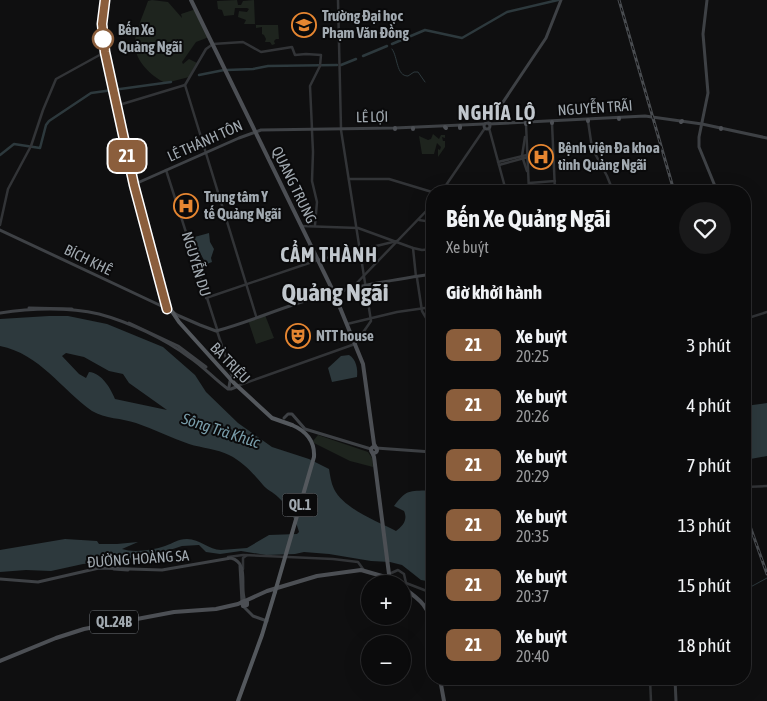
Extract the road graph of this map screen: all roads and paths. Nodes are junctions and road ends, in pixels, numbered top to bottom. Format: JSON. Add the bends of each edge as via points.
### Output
{"nodes":[{"id":1,"x":106,"y":0,"type":"edge"},
{"id":2,"x":191,"y":0,"type":"edge"},
{"id":3,"x":338,"y":0,"type":"edge"},
{"id":4,"x":561,"y":0,"type":"edge"},
{"id":5,"x":707,"y":0,"type":"edge"},
{"id":6,"x":213,"y":44,"type":"junction"},
{"id":7,"x":106,"y":51,"type":"junction"},
{"id":8,"x":184,"y":85,"type":"junction"},
{"id":9,"x":114,"y":90,"type":"junction"},
{"id":10,"x":119,"y":105,"type":"junction"},
{"id":11,"x":588,"y":120,"type":"junction"},
{"id":12,"x":552,"y":122,"type":"junction"},
{"id":13,"x":526,"y":123,"type":"junction"},
{"id":14,"x":702,"y":124,"type":"junction"},
{"id":15,"x":487,"y":126,"type":"junction"},
{"id":16,"x":312,"y":130,"type":"junction"},
{"id":17,"x":341,"y":130,"type":"junction"},
{"id":18,"x":258,"y":131,"type":"junction"},
{"id":19,"x":124,"y":138,"type":"junction"},
{"id":20,"x":767,"y":139,"type":"edge"},
{"id":21,"x":525,"y":141,"type":"junction"},
{"id":22,"x":205,"y":153,"type":"junction"},
{"id":23,"x":528,"y":156,"type":"junction"},
{"id":24,"x":522,"y":157,"type":"junction"},
{"id":25,"x":498,"y":164,"type":"junction"},
{"id":26,"x":166,"y":170,"type":"junction"},
{"id":27,"x":528,"y":174,"type":"junction"},
{"id":28,"x":349,"y":179,"type":"junction"},
{"id":29,"x":555,"y":181,"type":"junction"},
{"id":30,"x":529,"y":182,"type":"joint"},
{"id":31,"x":135,"y":185,"type":"junction"},
{"id":32,"x":446,"y":185,"type":"edge"},
{"id":33,"x":504,"y":185,"type":"edge"},
{"id":34,"x":555,"y":185,"type":"edge"},
{"id":35,"x":611,"y":185,"type":"edge"},
{"id":36,"x":715,"y":185,"type":"edge"},
{"id":37,"x":426,"y":190,"type":"edge"},
{"id":38,"x":426,"y":212,"type":"edge"},
{"id":39,"x":419,"y":220,"type":"junction"},
{"id":40,"x":426,"y":221,"type":"edge"},
{"id":41,"x":0,"y":225,"type":"edge"},
{"id":42,"x":301,"y":226,"type":"junction"},
{"id":43,"x":315,"y":226,"type":"junction"},
{"id":44,"x":357,"y":228,"type":"junction"},
{"id":45,"x":0,"y":230,"type":"edge"},
{"id":46,"x":397,"y":241,"type":"junction"},
{"id":47,"x":413,"y":248,"type":"junction"},
{"id":48,"x":360,"y":250,"type":"junction"},
{"id":49,"x":426,"y":250,"type":"edge"},
{"id":50,"x":318,"y":260,"type":"junction"},
{"id":51,"x":364,"y":275,"type":"junction"},
{"id":52,"x":426,"y":276,"type":"edge"},
{"id":53,"x":416,"y":278,"type":"junction"},
{"id":54,"x":246,"y":285,"type":"junction"},
{"id":55,"x":367,"y":285,"type":"junction"},
{"id":56,"x":352,"y":288,"type":"junction"},
{"id":57,"x":334,"y":292,"type":"junction"},
{"id":58,"x":206,"y":298,"type":"junction"},
{"id":59,"x":422,"y":309,"type":"junction"},
{"id":60,"x":426,"y":309,"type":"edge"},
{"id":61,"x":168,"y":310,"type":"junction"},
{"id":62,"x":0,"y":312,"type":"edge"},
{"id":63,"x":767,"y":312,"type":"edge"},
{"id":64,"x":176,"y":314,"type":"junction"},
{"id":65,"x":426,"y":314,"type":"edge"},
{"id":66,"x":256,"y":316,"type":"junction"},
{"id":67,"x":181,"y":317,"type":"junction"},
{"id":68,"x":372,"y":317,"type":"junction"},
{"id":69,"x":751,"y":317,"type":"edge"},
{"id":70,"x":178,"y":322,"type":"junction"},
{"id":71,"x":347,"y":324,"type":"junction"},
{"id":72,"x":200,"y":325,"type":"junction"},
{"id":73,"x":217,"y":330,"type":"junction"},
{"id":74,"x":355,"y":344,"type":"junction"},
{"id":75,"x":232,"y":386,"type":"junction"},
{"id":76,"x":284,"y":422,"type":"junction"},
{"id":77,"x":374,"y":449,"type":"junction"},
{"id":78,"x":426,"y":452,"type":"edge"},
{"id":79,"x":767,"y":486,"type":"edge"},
{"id":80,"x":751,"y":487,"type":"edge"},
{"id":81,"x":247,"y":555,"type":"junction"},
{"id":82,"x":225,"y":558,"type":"junction"},
{"id":83,"x":200,"y":564,"type":"junction"},
{"id":84,"x":243,"y":569,"type":"junction"},
{"id":85,"x":362,"y":570,"type":"junction"},
{"id":86,"x":382,"y":575,"type":"edge"},
{"id":87,"x":390,"y":575,"type":"edge"},
{"id":88,"x":392,"y":575,"type":"edge"},
{"id":89,"x":404,"y":575,"type":"edge"},
{"id":90,"x":0,"y":580,"type":"edge"},
{"id":91,"x":242,"y":580,"type":"junction"},
{"id":92,"x":411,"y":585,"type":"edge"},
{"id":93,"x":426,"y":591,"type":"edge"},
{"id":94,"x":411,"y":595,"type":"edge"},
{"id":95,"x":244,"y":604,"type":"junction"},
{"id":96,"x":426,"y":609,"type":"edge"},
{"id":97,"x":266,"y":620,"type":"junction"},
{"id":98,"x":0,"y":661,"type":"edge"},
{"id":99,"x":441,"y":685,"type":"edge"},
{"id":100,"x":650,"y":685,"type":"edge"},
{"id":101,"x":676,"y":685,"type":"edge"},
{"id":102,"x":239,"y":701,"type":"edge"},
{"id":103,"x":444,"y":701,"type":"edge"},
{"id":104,"x":651,"y":701,"type":"edge"},
{"id":105,"x":677,"y":701,"type":"edge"}],
"edges":[{"from":1,"to":7,"type":"highway","number":"QL.1","via":[[102,24]]},
{"from":2,"to":6,"type":"main road","name":"QUANG TRUNG"},
{"from":3,"to":17,"type":"street"},
{"from":4,"to":15,"type":"main road","via":[[546,38]]},
{"from":5,"to":14,"type":"main road","via":[[703,34],[708,93]]},
{"from":6,"to":8,"type":"street","via":[[206,49]]},
{"from":6,"to":16,"type":"street","via":[[242,42],[261,52],[292,47],[295,54],[321,56],[310,86]]},
{"from":6,"to":18,"type":"main road","name":"QUANG TRUNG"},
{"from":7,"to":9,"type":"highway","number":"QL.1"},
{"from":7,"to":41,"type":"street","via":[[56,78],[30,146],[8,189]]},
{"from":8,"to":10,"type":"street"},
{"from":8,"to":22,"type":"street"},
{"from":9,"to":10,"type":"highway","number":"QL.1"},
{"from":9,"to":19,"type":"highway","number":"QL.1"},
{"from":10,"to":19,"type":"highway","number":"QL.1"},
{"from":11,"to":12,"type":"main road","name":"NGUYỄN TRÃI"},
{"from":11,"to":14,"type":"main road","name":"NGUYỄN TRÃI","via":[[645,117]]},
{"from":11,"to":35,"type":"street","via":[[592,148]]},
{"from":12,"to":13,"type":"main road","name":"NGUYỄN TRÃI"},
{"from":12,"to":29,"type":"street"},
{"from":13,"to":15,"type":"main road","name":"NGUYỄN TRÃI"},
{"from":13,"to":21,"type":"street"},
{"from":14,"to":20,"type":"main road","name":"NGUYỄN TRÃI"},
{"from":14,"to":36,"type":"main road","via":[[699,149]]},
{"from":15,"to":17,"type":"main road","name":"LÊ LỢI"},
{"from":15,"to":25,"type":"street"},
{"from":15,"to":32,"type":"street"},
{"from":16,"to":17,"type":"main road","name":"LÊ LỢI"},
{"from":16,"to":18,"type":"main road","name":"LÊ LỢI"},
{"from":16,"to":43,"type":"street","via":[[312,181],[317,202]]},
{"from":17,"to":28,"type":"street"},
{"from":18,"to":22,"type":"main road","name":"LÊ THÁNH TÔN"},
{"from":18,"to":42,"type":"main road","name":"QUANG TRUNG"},
{"from":19,"to":31,"type":"highway","number":"QL.1"},
{"from":21,"to":23,"type":"street"},
{"from":21,"to":24,"type":"street"},
{"from":22,"to":26,"type":"main road","name":"LÊ THÁNH TÔN"},
{"from":22,"to":54,"type":"street"},
{"from":23,"to":24,"type":"street"},
{"from":23,"to":27,"type":"street"},
{"from":24,"to":25,"type":"street"},
{"from":24,"to":27,"type":"street"},
{"from":25,"to":33,"type":"street"},
{"from":26,"to":31,"type":"main road","name":"LÊ THÁNH TÔN"},
{"from":26,"to":58,"type":"street","name":"NGUYỄN DU"},
{"from":27,"to":30,"type":"street"},
{"from":28,"to":37,"type":"street","via":[[391,179]]},
{"from":28,"to":44,"type":"street"},
{"from":29,"to":30,"type":"street"},
{"from":29,"to":34,"type":"street"},
{"from":31,"to":61,"type":"highway","number":"QL.1"},
{"from":38,"to":39,"type":"street"},
{"from":39,"to":40,"type":"street"},
{"from":39,"to":46,"type":"street"},
{"from":42,"to":43,"type":"street"},
{"from":42,"to":50,"type":"main road","name":"QUANG TRUNG"},
{"from":43,"to":44,"type":"street"},
{"from":44,"to":46,"type":"street"},
{"from":44,"to":48,"type":"street"},
{"from":45,"to":61,"type":"main road","name":"BÍCH KHÊ"},
{"from":46,"to":47,"type":"street"},
{"from":46,"to":48,"type":"street"},
{"from":46,"to":51,"type":"street"},
{"from":47,"to":49,"type":"street"},
{"from":47,"to":53,"type":"street"},
{"from":48,"to":50,"type":"street"},
{"from":48,"to":51,"type":"street"},
{"from":50,"to":54,"type":"street"},
{"from":50,"to":57,"type":"main road","name":"QUANG TRUNG"},
{"from":51,"to":55,"type":"street"},
{"from":51,"to":56,"type":"street"},
{"from":52,"to":53,"type":"main road"},
{"from":53,"to":55,"type":"main road"},
{"from":53,"to":59,"type":"street"},
{"from":54,"to":58,"type":"street"},
{"from":54,"to":66,"type":"street"},
{"from":55,"to":56,"type":"main road"},
{"from":55,"to":68,"type":"street"},
{"from":56,"to":57,"type":"main road"},
{"from":57,"to":66,"type":"main road"},
{"from":57,"to":71,"type":"main road","name":"QUANG TRUNG"},
{"from":58,"to":73,"type":"street","name":"NGUYỄN DU"},
{"from":59,"to":60,"type":"street"},
{"from":59,"to":65,"type":"street"},
{"from":59,"to":68,"type":"street"},
{"from":61,"to":64,"type":"main road","name":"BÍCH KHÊ"},
{"from":61,"to":70,"type":"highway","name":"BÀ TRIỆU","number":"QL.1"},
{"from":61,"to":75,"type":"highway","name":"BÀ TRIỆU","number":"QL.1"},
{"from":62,"to":75,"type":"main road","via":[[63,310],[111,318],[177,348]]},
{"from":63,"to":69,"type":"street"},
{"from":64,"to":67,"type":"main road"},
{"from":64,"to":72,"type":"main road"},
{"from":66,"to":73,"type":"main road"},
{"from":67,"to":70,"type":"highway"},
{"from":67,"to":72,"type":"main road"},
{"from":68,"to":71,"type":"street"},
{"from":68,"to":74,"type":"street"},
{"from":70,"to":75,"type":"highway","name":"BÀ TRIỆU","number":"QL.1"},
{"from":71,"to":74,"type":"main road","name":"QUANG TRUNG"},
{"from":72,"to":73,"type":"main road"},
{"from":73,"to":75,"type":"street","name":"NGUYỄN DU"},
{"from":74,"to":75,"type":"street"},
{"from":74,"to":77,"type":"main road","name":"QUANG TRUNG","via":[[364,368]]},
{"from":75,"to":76,"type":"highway","name":"BÀ TRIỆU","number":"QL.1","via":[[269,416]]},
{"from":76,"to":77,"type":"main road","name":"BÀ TRIỆU","via":[[288,414],[292,414],[305,429]]},
{"from":76,"to":97,"type":"highway","number":"QL.1","bridge":true,"via":[[309,437],[314,457]]},
{"from":77,"to":78,"type":"main road"},
{"from":77,"to":87,"type":"main road","name":"QUANG TRUNG"},
{"from":79,"to":80,"type":"street"},
{"from":81,"to":82,"type":"street"},
{"from":81,"to":84,"type":"street","via":[[243,558]]},
{"from":81,"to":85,"type":"street","via":[[357,562]]},
{"from":82,"to":83,"type":"main road","name":"ĐƯỜNG HOÀNG SA"},
{"from":82,"to":84,"type":"main road","via":[[238,560]]},
{"from":83,"to":90,"type":"main road","name":"ĐƯỜNG HOÀNG SA","via":[[162,570],[98,568],[38,582]]},
{"from":83,"to":91,"type":"main road","name":"ĐƯỜNG HOÀNG SA","via":[[234,560],[240,566]]},
{"from":84,"to":91,"type":"main road","name":"ĐƯỜNG HOÀNG SA"},
{"from":85,"to":86,"type":"main road","number":"QL.24B"},
{"from":85,"to":95,"type":"main road","number":"QL.24B","via":[[306,579],[267,591]]},
{"from":88,"to":89,"type":"street","via":[[398,570]]},
{"from":91,"to":95,"type":"main road","name":"ĐƯỜNG HOÀNG SA"},
{"from":92,"to":93,"type":"street"},
{"from":94,"to":96,"type":"main road"},
{"from":95,"to":97,"type":"main road","via":[[250,614]]},
{"from":95,"to":98,"type":"main road","number":"QL.24B","via":[[167,613],[84,629]]},
{"from":97,"to":102,"type":"highway","number":"QL.1"},
{"from":97,"to":102,"type":"highway","number":"QL.1"},
{"from":99,"to":103,"type":"main road"},
{"from":100,"to":104,"type":"street"},
{"from":101,"to":105,"type":"main road"}]}
